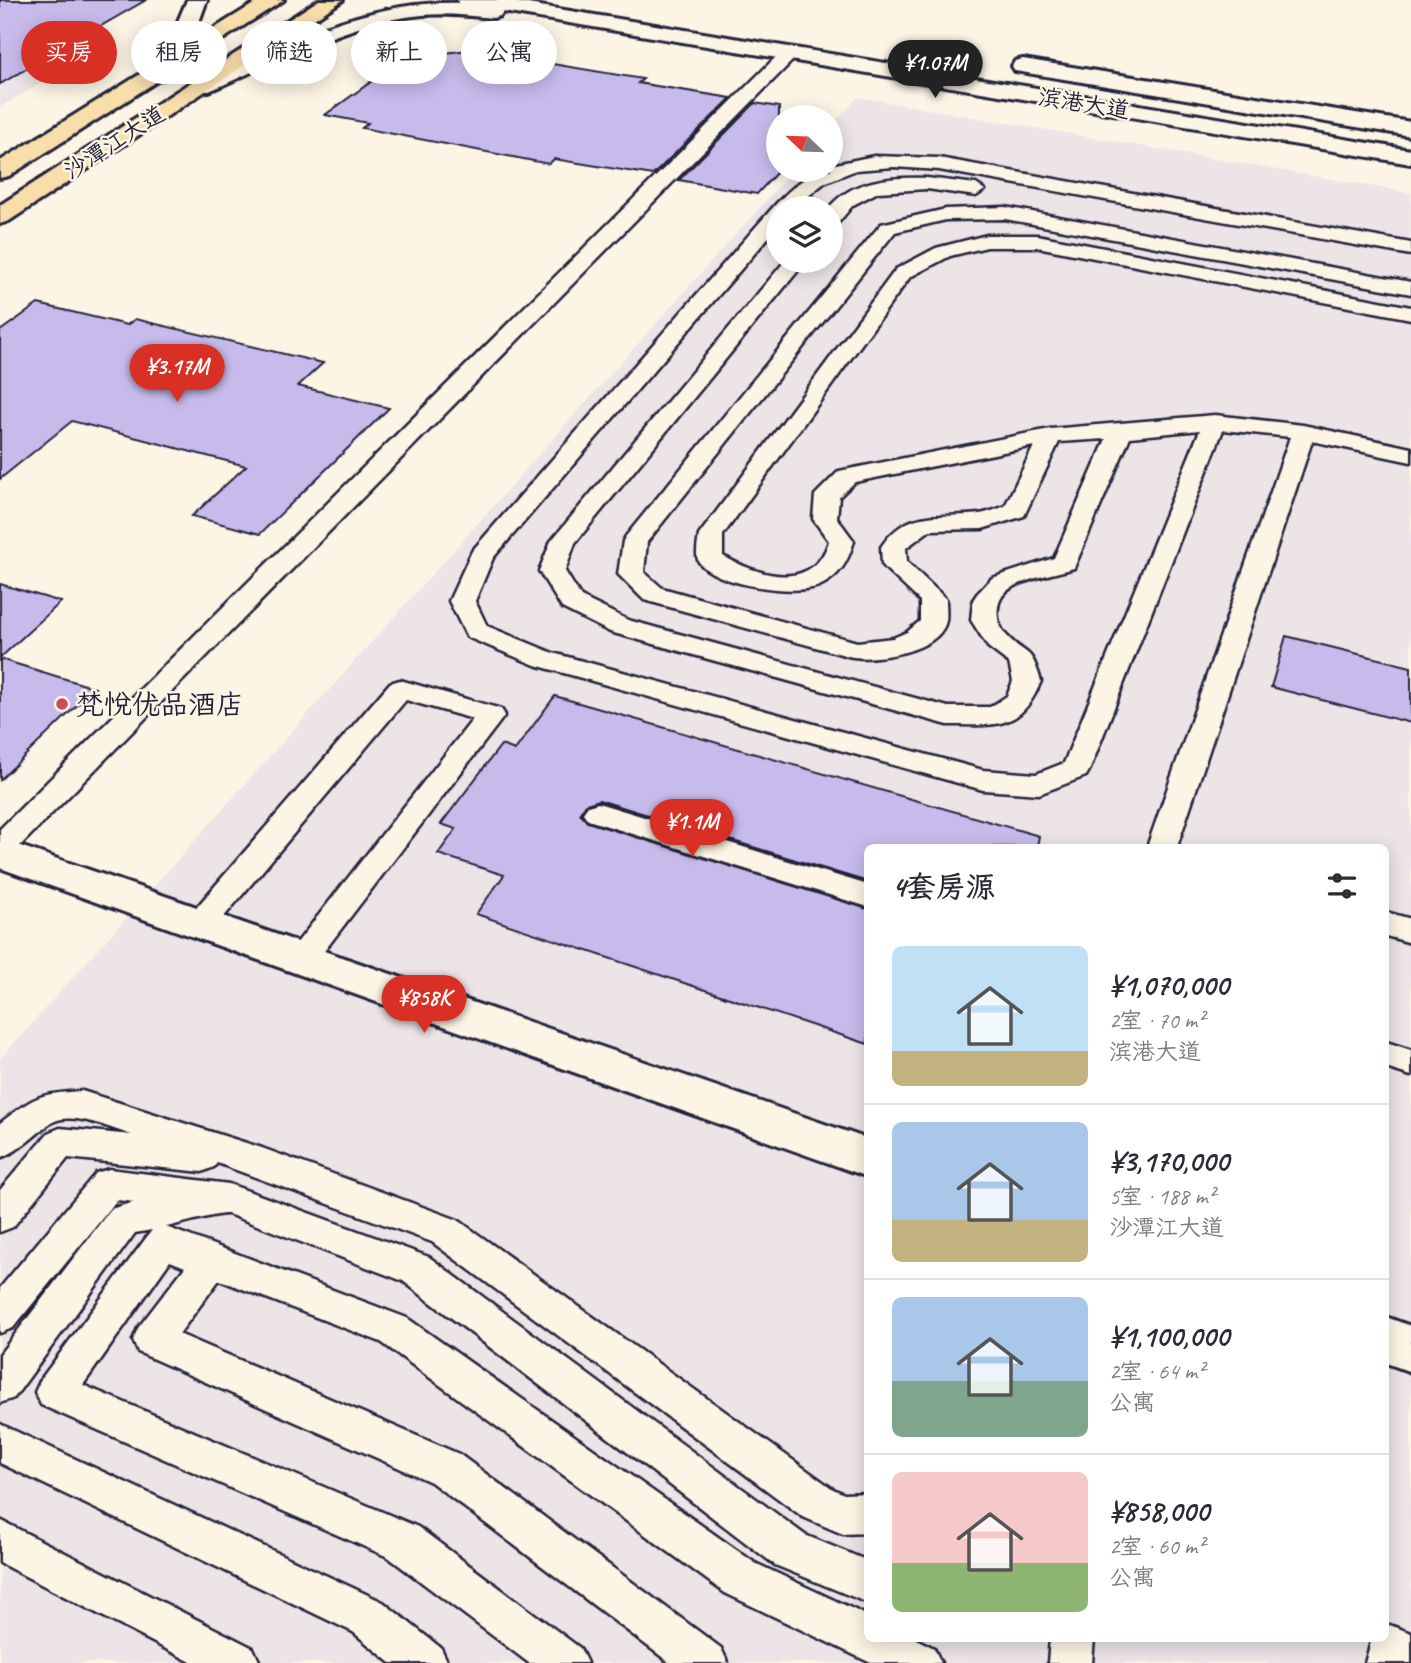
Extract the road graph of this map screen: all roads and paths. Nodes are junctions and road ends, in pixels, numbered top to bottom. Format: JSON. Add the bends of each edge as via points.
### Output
{"nodes":[{"id":1,"x":197,"y":0,"type":"edge"},
{"id":2,"x":274,"y":0,"type":"edge"},
{"id":3,"x":333,"y":0,"type":"edge"},
{"id":4,"x":467,"y":0,"type":"edge"},
{"id":5,"x":580,"y":19,"type":"junction"},
{"id":6,"x":190,"y":21,"type":"edge"},
{"id":7,"x":227,"y":29,"type":"edge"},
{"id":8,"x":789,"y":54,"type":"junction"},
{"id":9,"x":1001,"y":62,"type":"dead end"},
{"id":10,"x":140,"y":84,"type":"edge"},
{"id":11,"x":201,"y":86,"type":"junction"},
{"id":12,"x":1411,"y":129,"type":"edge"},
{"id":13,"x":1411,"y":158,"type":"edge"},
{"id":14,"x":0,"y":171,"type":"edge"},
{"id":15,"x":794,"y":196,"type":"edge"},
{"id":16,"x":843,"y":205,"type":"edge"},
{"id":17,"x":0,"y":216,"type":"edge"},
{"id":18,"x":766,"y":228,"type":"edge"},
{"id":19,"x":1411,"y":249,"type":"edge"},
{"id":20,"x":1411,"y":269,"type":"edge"},
{"id":21,"x":786,"y":273,"type":"edge"},
{"id":22,"x":1411,"y":288,"type":"edge"},
{"id":23,"x":1411,"y":313,"type":"edge"},
{"id":24,"x":1215,"y":422,"type":"junction"},
{"id":25,"x":1121,"y":431,"type":"junction"},
{"id":26,"x":1303,"y":432,"type":"junction"},
{"id":27,"x":1050,"y":436,"type":"junction"},
{"id":28,"x":1411,"y":455,"type":"edge"},
{"id":29,"x":598,"y":813,"type":"dead end"},
{"id":30,"x":1163,"y":844,"type":"edge"},
{"id":31,"x":0,"y":847,"type":"edge"},
{"id":32,"x":0,"y":853,"type":"edge"},
{"id":33,"x":864,"y":895,"type":"edge"},
{"id":34,"x":201,"y":923,"type":"junction"},
{"id":35,"x":1389,"y":925,"type":"edge"},
{"id":36,"x":1411,"y":931,"type":"edge"},
{"id":37,"x":301,"y":958,"type":"junction"},
{"id":38,"x":1389,"y":1056,"type":"edge"},
{"id":39,"x":1411,"y":1063,"type":"edge"},
{"id":40,"x":0,"y":1143,"type":"edge"},
{"id":41,"x":864,"y":1157,"type":"edge"},
{"id":42,"x":262,"y":1163,"type":"junction"},
{"id":43,"x":229,"y":1199,"type":"junction"},
{"id":44,"x":0,"y":1216,"type":"edge"},
{"id":45,"x":211,"y":1261,"type":"junction"},
{"id":46,"x":0,"y":1316,"type":"edge"},
{"id":47,"x":1389,"y":1341,"type":"edge"},
{"id":48,"x":1411,"y":1349,"type":"edge"},
{"id":49,"x":0,"y":1385,"type":"edge"},
{"id":50,"x":0,"y":1443,"type":"edge"},
{"id":51,"x":864,"y":1513,"type":"edge"},
{"id":52,"x":0,"y":1541,"type":"edge"},
{"id":53,"x":864,"y":1580,"type":"edge"},
{"id":54,"x":864,"y":1637,"type":"edge"},
{"id":55,"x":875,"y":1642,"type":"edge"},
{"id":56,"x":1072,"y":1642,"type":"edge"},
{"id":57,"x":238,"y":1663,"type":"edge"},
{"id":58,"x":426,"y":1663,"type":"edge"},
{"id":59,"x":565,"y":1663,"type":"edge"},
{"id":60,"x":706,"y":1663,"type":"edge"},
{"id":61,"x":919,"y":1663,"type":"edge"},
{"id":62,"x":1070,"y":1663,"type":"edge"}],
"edges":[{"from":1,"to":6,"type":"main road"},
{"from":2,"to":7,"type":"main road","name":"沙潭江大道"},
{"from":3,"to":11,"type":"main road","name":"沙潭江大道"},
{"from":4,"to":5,"type":"main road","name":"滨港大道"},
{"from":5,"to":8,"type":"main road","name":"滨港大道"},
{"from":5,"to":11,"type":"main road","via":[[421,9],[386,15],[350,25]]},
{"from":8,"to":13,"type":"main road","name":"滨港大道"},
{"from":8,"to":31,"type":"lane"},
{"from":9,"to":12,"type":"main road","name":"滨港大道"},
{"from":10,"to":14,"type":"main road","name":"沙潭江大道"},
{"from":11,"to":17,"type":"main road","name":"沙潭江大道"},
{"from":15,"to":19,"type":"lane","via":[[822,174],[889,159],[939,164]]},
{"from":16,"to":20,"type":"lane","via":[[877,187],[910,183],[952,186]]},
{"from":18,"to":24,"type":"lane","via":[[481,556],[462,601],[476,631],[544,659],[983,780],[1040,784],[1076,769]]},
{"from":21,"to":25,"type":"lane","via":[[563,541],[552,571],[571,602],[620,626],[948,716],[996,716],[1019,701],[1027,681],[1021,659],[997,641],[984,620],[986,600],[1001,583],[1065,563]]},
{"from":22,"to":27,"type":"lane","via":[[1005,213],[956,211],[888,228],[635,541],[631,573],[653,594],[857,650],[886,649],[919,639],[933,623],[933,599],[895,564],[893,547],[909,529],[938,521],[978,522],[1014,511]]},
{"from":23,"to":27,"type":"lane","via":[[1037,241],[987,241],[943,252],[903,273],[711,535],[710,559],[737,574],[774,583],[811,580],[835,563],[842,541],[825,519],[827,495],[847,476]]},
{"from":24,"to":25,"type":"lane"},
{"from":24,"to":26,"type":"lane"},
{"from":25,"to":27,"type":"lane"},
{"from":26,"to":28,"type":"lane"},
{"from":26,"to":30,"type":"lane"},
{"from":29,"to":33,"type":"lane"},
{"from":32,"to":34,"type":"main road"},
{"from":34,"to":37,"type":"main road"},
{"from":34,"to":37,"type":"lane","via":[[400,689],[491,715]]},
{"from":35,"to":36,"type":"lane"},
{"from":37,"to":41,"type":"main road"},
{"from":38,"to":39,"type":"lane"},
{"from":40,"to":42,"type":"lane","via":[[47,1107],[82,1105]]},
{"from":42,"to":44,"type":"lane","via":[[60,1143]]},
{"from":42,"to":51,"type":"lane","via":[[445,1231],[818,1503],[843,1514]]},
{"from":43,"to":46,"type":"lane","via":[[108,1184]]},
{"from":43,"to":49,"type":"lane","via":[[124,1220]]},
{"from":43,"to":53,"type":"lane","via":[[416,1269],[790,1550]]},
{"from":45,"to":54,"type":"lane","via":[[394,1330],[740,1578]]},
{"from":45,"to":59,"type":"lane","via":[[163,1242],[55,1392],[403,1542]]},
{"from":45,"to":60,"type":"lane","via":[[152,1340],[445,1468]]},
{"from":47,"to":48,"type":"main road"},
{"from":50,"to":58,"type":"lane","via":[[368,1617]]},
{"from":52,"to":57,"type":"lane"},
{"from":55,"to":61,"type":"lane"},
{"from":56,"to":62,"type":"lane"}]}
